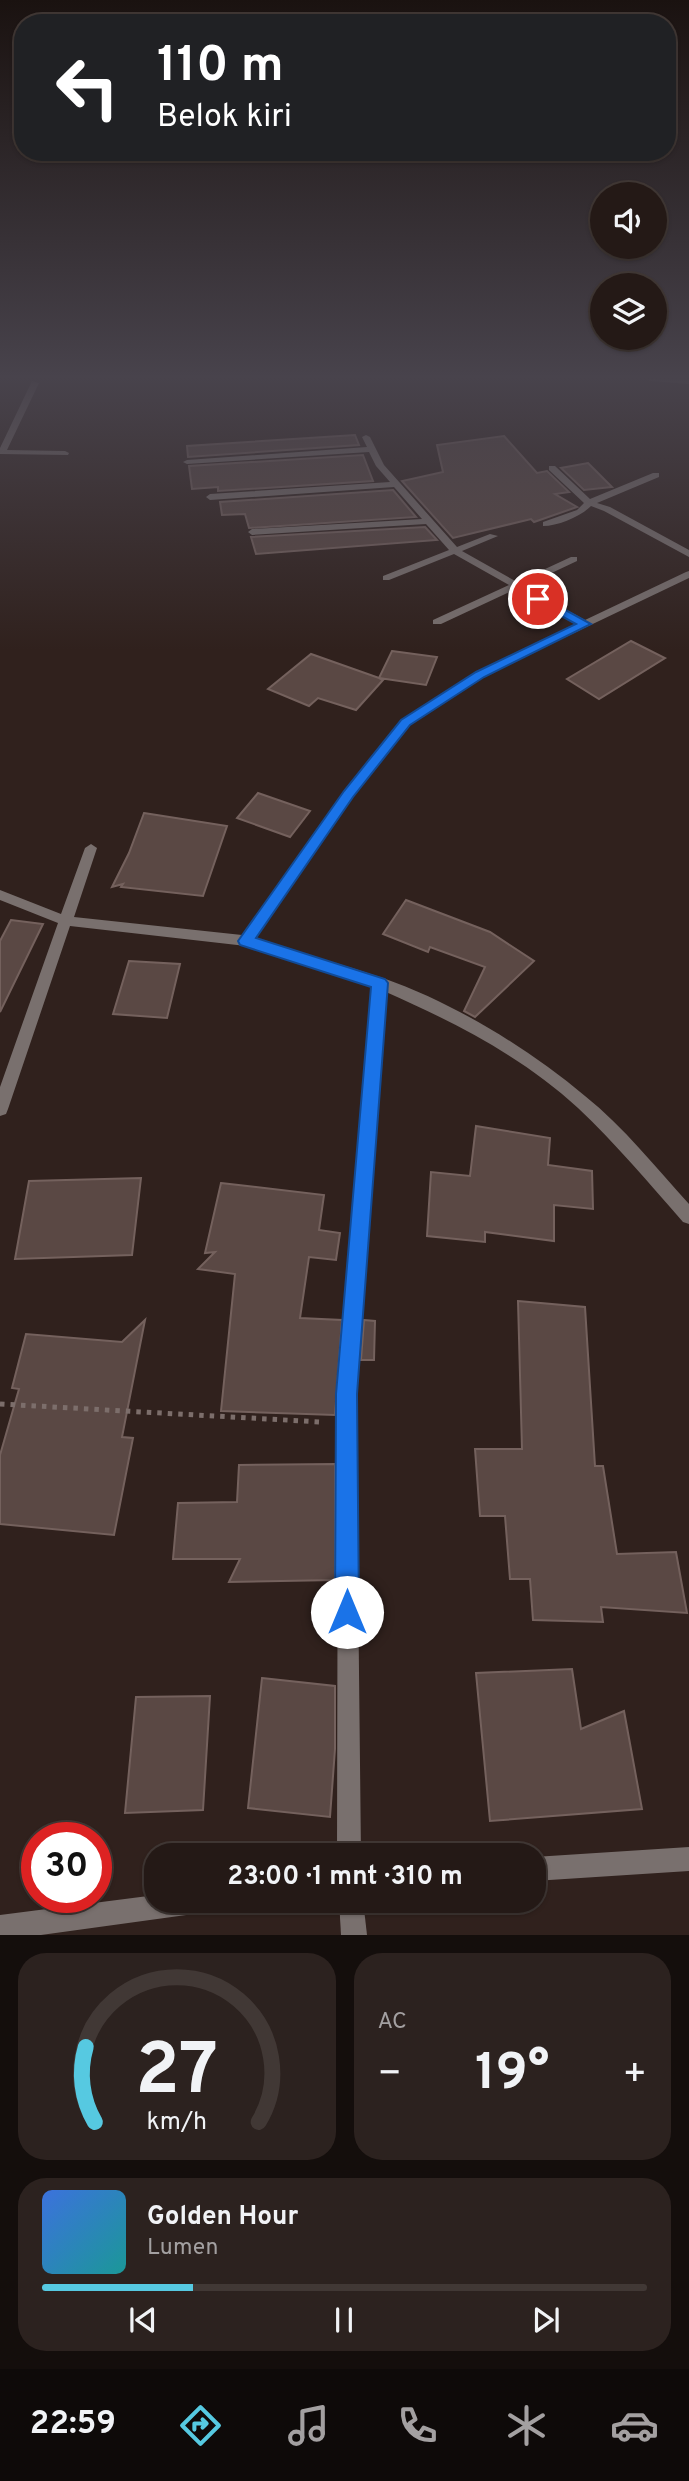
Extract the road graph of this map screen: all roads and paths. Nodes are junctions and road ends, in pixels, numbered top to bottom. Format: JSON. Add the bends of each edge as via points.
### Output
{"nodes":[{"id":1,"x":383,"y":469,"type":"edge"},
{"id":2,"x":553,"y":469,"type":"edge"},
{"id":3,"x":656,"y":475,"type":"dead end"},
{"id":4,"x":396,"y":484,"type":"junction"},
{"id":5,"x":210,"y":497,"type":"dead end"},
{"id":6,"x":589,"y":503,"type":"junction"},
{"id":7,"x":427,"y":521,"type":"junction"},
{"id":8,"x":546,"y":524,"type":"dead end"},
{"id":9,"x":252,"y":532,"type":"dead end"},
{"id":10,"x":493,"y":536,"type":"dead end"},
{"id":11,"x":455,"y":551,"type":"junction"},
{"id":12,"x":689,"y":554,"type":"edge"},
{"id":13,"x":574,"y":559,"type":"dead end"},
{"id":14,"x":689,"y":574,"type":"edge"},
{"id":15,"x":386,"y":578,"type":"dead end"},
{"id":16,"x":515,"y":586,"type":"junction"},
{"id":17,"x":437,"y":622,"type":"dead end"},
{"id":18,"x":585,"y":624,"type":"junction"},
{"id":19,"x":91,"y":848,"type":"dead end"},
{"id":20,"x":0,"y":895,"type":"edge"},
{"id":21,"x":67,"y":921,"type":"junction"},
{"id":22,"x":246,"y":941,"type":"junction"},
{"id":23,"x":380,"y":983,"type":"junction"},
{"id":24,"x":0,"y":1109,"type":"edge"},
{"id":25,"x":689,"y":1216,"type":"edge"},
{"id":26,"x":0,"y":1404,"type":"edge"},
{"id":27,"x":346,"y":1424,"type":"junction"},
{"id":28,"x":348,"y":1843,"type":"edge"},
{"id":29,"x":689,"y":1859,"type":"edge"},
{"id":30,"x":546,"y":1869,"type":"edge"},
{"id":31,"x":144,"y":1909,"type":"edge"},
{"id":32,"x":352,"y":1913,"type":"edge"},
{"id":33,"x":0,"y":1928,"type":"edge"},
{"id":34,"x":354,"y":1935,"type":"edge"}],
"edges":[{"from":1,"to":4,"type":"street"},
{"from":2,"to":6,"type":"street"},
{"from":3,"to":6,"type":"street"},
{"from":4,"to":5,"type":"street"},
{"from":4,"to":7,"type":"street"},
{"from":6,"to":8,"type":"street","via":[[580,512]]},
{"from":6,"to":12,"type":"street"},
{"from":7,"to":9,"type":"street"},
{"from":7,"to":11,"type":"street"},
{"from":10,"to":11,"type":"street"},
{"from":11,"to":15,"type":"street"},
{"from":11,"to":16,"type":"street"},
{"from":13,"to":16,"type":"street"},
{"from":14,"to":18,"type":"street"},
{"from":16,"to":17,"type":"street"},
{"from":16,"to":18,"type":"street"},
{"from":18,"to":22,"type":"street","via":[[480,674],[405,722]]},
{"from":19,"to":21,"type":"street"},
{"from":20,"to":21,"type":"street"},
{"from":21,"to":22,"type":"street"},
{"from":21,"to":24,"type":"street"},
{"from":22,"to":23,"type":"street"},
{"from":23,"to":25,"type":"street","via":[[456,1017],[531,1063],[582,1102]]},
{"from":23,"to":27,"type":"street"},
{"from":26,"to":27,"type":"path"},
{"from":27,"to":28,"type":"street"},
{"from":29,"to":30,"type":"street"},
{"from":31,"to":33,"type":"street"},
{"from":32,"to":34,"type":"street"}]}
